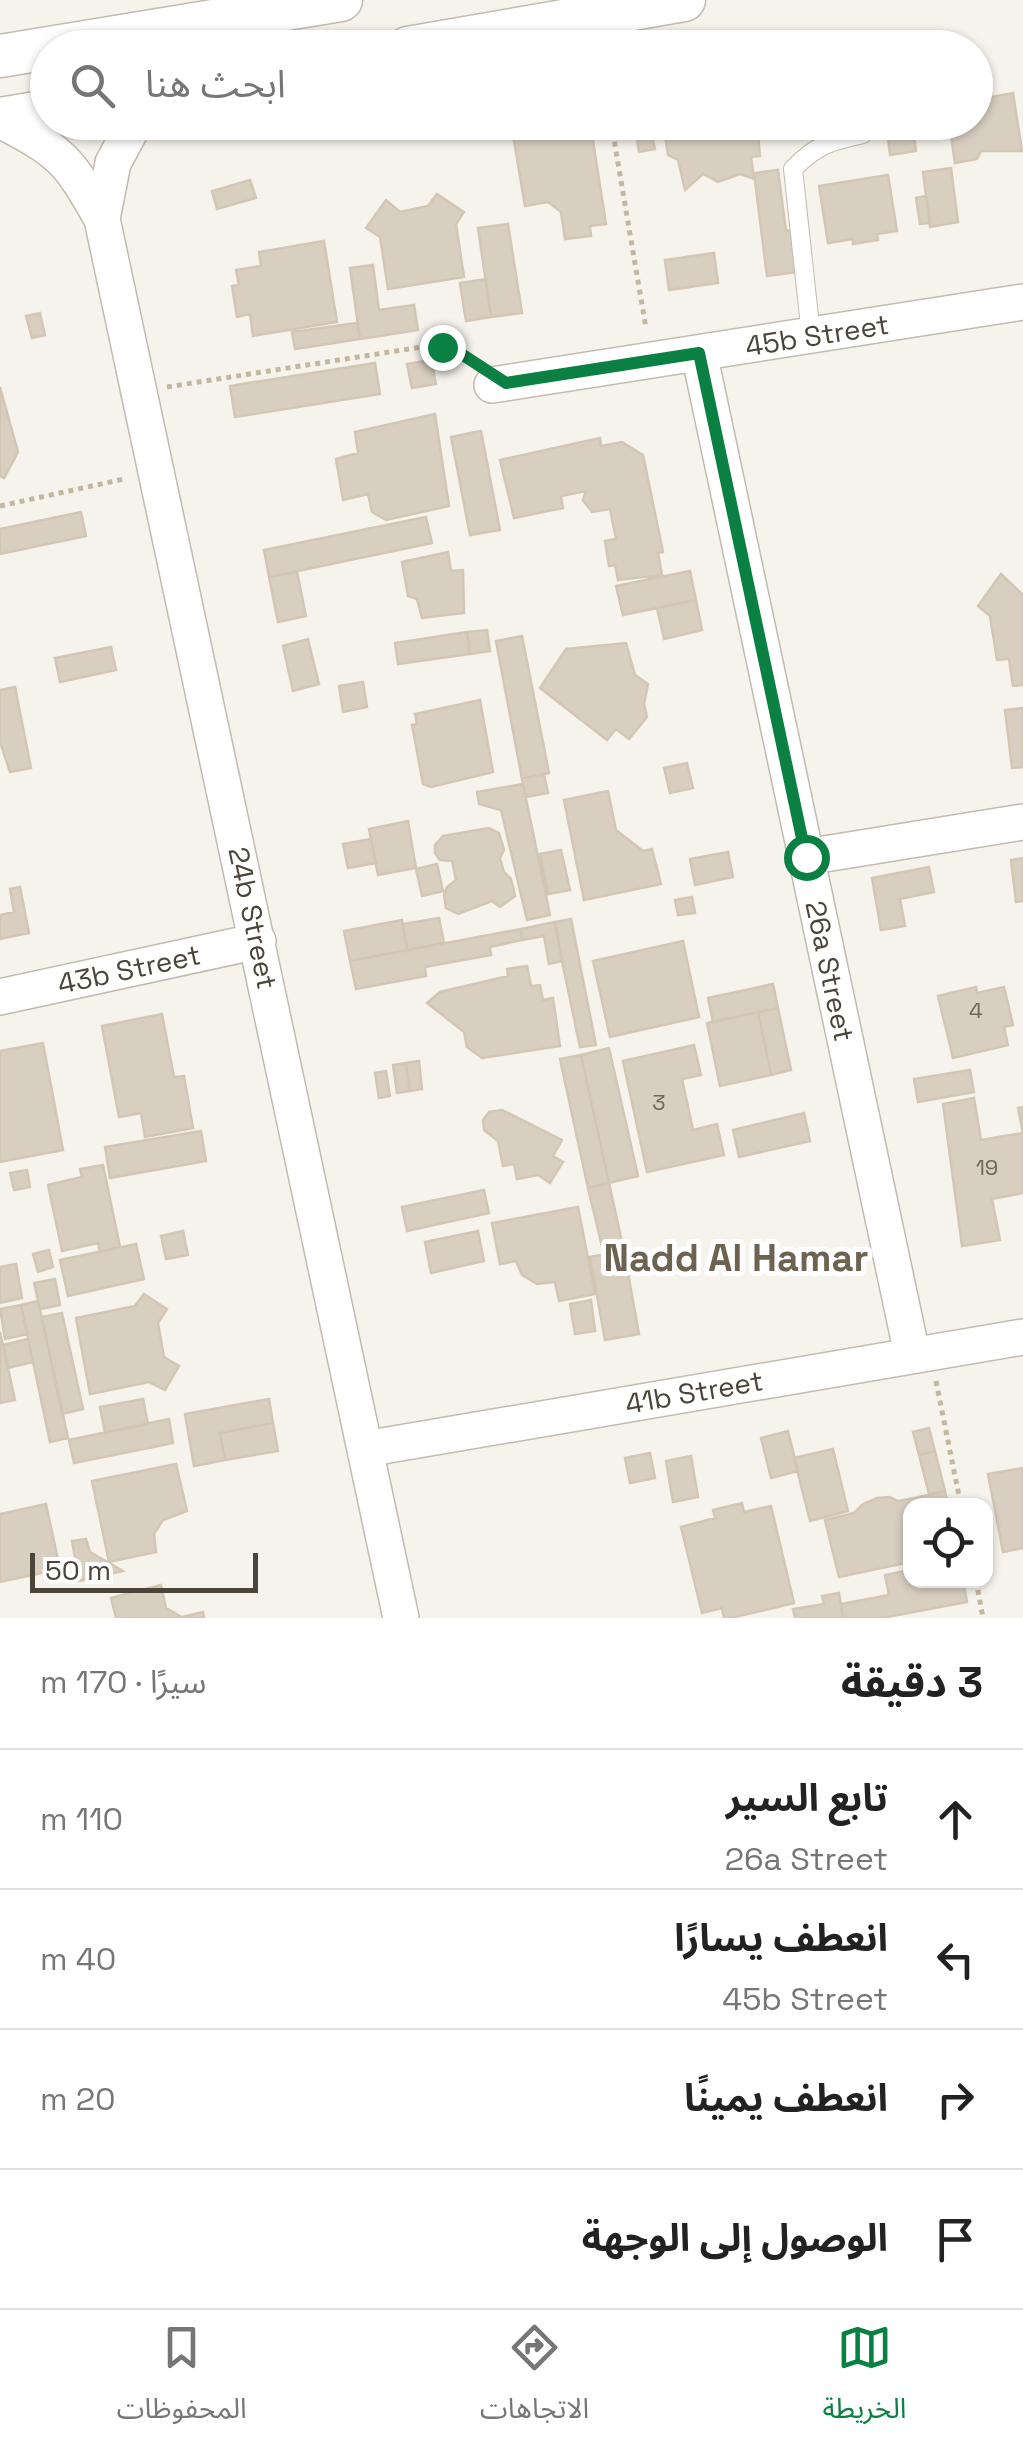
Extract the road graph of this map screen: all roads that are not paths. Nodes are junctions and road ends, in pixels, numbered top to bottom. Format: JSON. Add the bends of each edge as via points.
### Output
{"nodes":[{"id":1,"x":341,"y":0,"type":"edge"},
{"id":2,"x":684,"y":0,"type":"edge"},
{"id":3,"x":145,"y":30,"type":"edge"},
{"id":4,"x":512,"y":30,"type":"edge"},
{"id":5,"x":30,"y":49,"type":"edge"},
{"id":6,"x":0,"y":56,"type":"edge"},
{"id":7,"x":30,"y":114,"type":"edge"},
{"id":8,"x":0,"y":120,"type":"edge"},
{"id":9,"x":30,"y":135,"type":"edge"},
{"id":10,"x":39,"y":140,"type":"edge"},
{"id":11,"x":126,"y":140,"type":"edge"},
{"id":12,"x":833,"y":140,"type":"edge"},
{"id":13,"x":102,"y":219,"type":"junction"},
{"id":14,"x":1023,"y":302,"type":"edge"},
{"id":15,"x":811,"y":336,"type":"junction"},
{"id":16,"x":699,"y":353,"type":"junction"},
{"id":17,"x":499,"y":384,"type":"road end"},
{"id":18,"x":1023,"y":822,"type":"edge"},
{"id":19,"x":806,"y":857,"type":"junction"},
{"id":20,"x":258,"y":941,"type":"junction"},
{"id":21,"x":0,"y":996,"type":"edge"},
{"id":22,"x":1023,"y":1338,"type":"edge"},
{"id":23,"x":921,"y":1353,"type":"junction"},
{"id":24,"x":365,"y":1449,"type":"junction"},
{"id":25,"x":401,"y":1618,"type":"edge"}],
"edges":[{"from":1,"to":3,"type":"street"},
{"from":2,"to":4,"type":"street"},
{"from":5,"to":6,"type":"street"},
{"from":7,"to":8,"type":"street"},
{"from":8,"to":9,"type":"street","name":"24b Street"},
{"from":10,"to":13,"type":"street","name":"24b Street","via":[[67,162]]},
{"from":11,"to":13,"type":"street","name":"24b Street"},
{"from":12,"to":15,"type":"lane","via":[[794,169]]},
{"from":13,"to":20,"type":"street","name":"24b Street"},
{"from":14,"to":15,"type":"street","name":"45b Street"},
{"from":15,"to":16,"type":"street","name":"45b Street"},
{"from":16,"to":17,"type":"street","name":"45b Street"},
{"from":16,"to":19,"type":"street","name":"26a Street"},
{"from":18,"to":19,"type":"street"},
{"from":19,"to":23,"type":"street","name":"26a Street"},
{"from":20,"to":21,"type":"street","name":"43b Street"},
{"from":20,"to":24,"type":"street","name":"24b Street"},
{"from":22,"to":23,"type":"street","name":"41b Street"},
{"from":23,"to":24,"type":"street","name":"41b Street"},
{"from":24,"to":25,"type":"street","name":"24b Street"}]}
